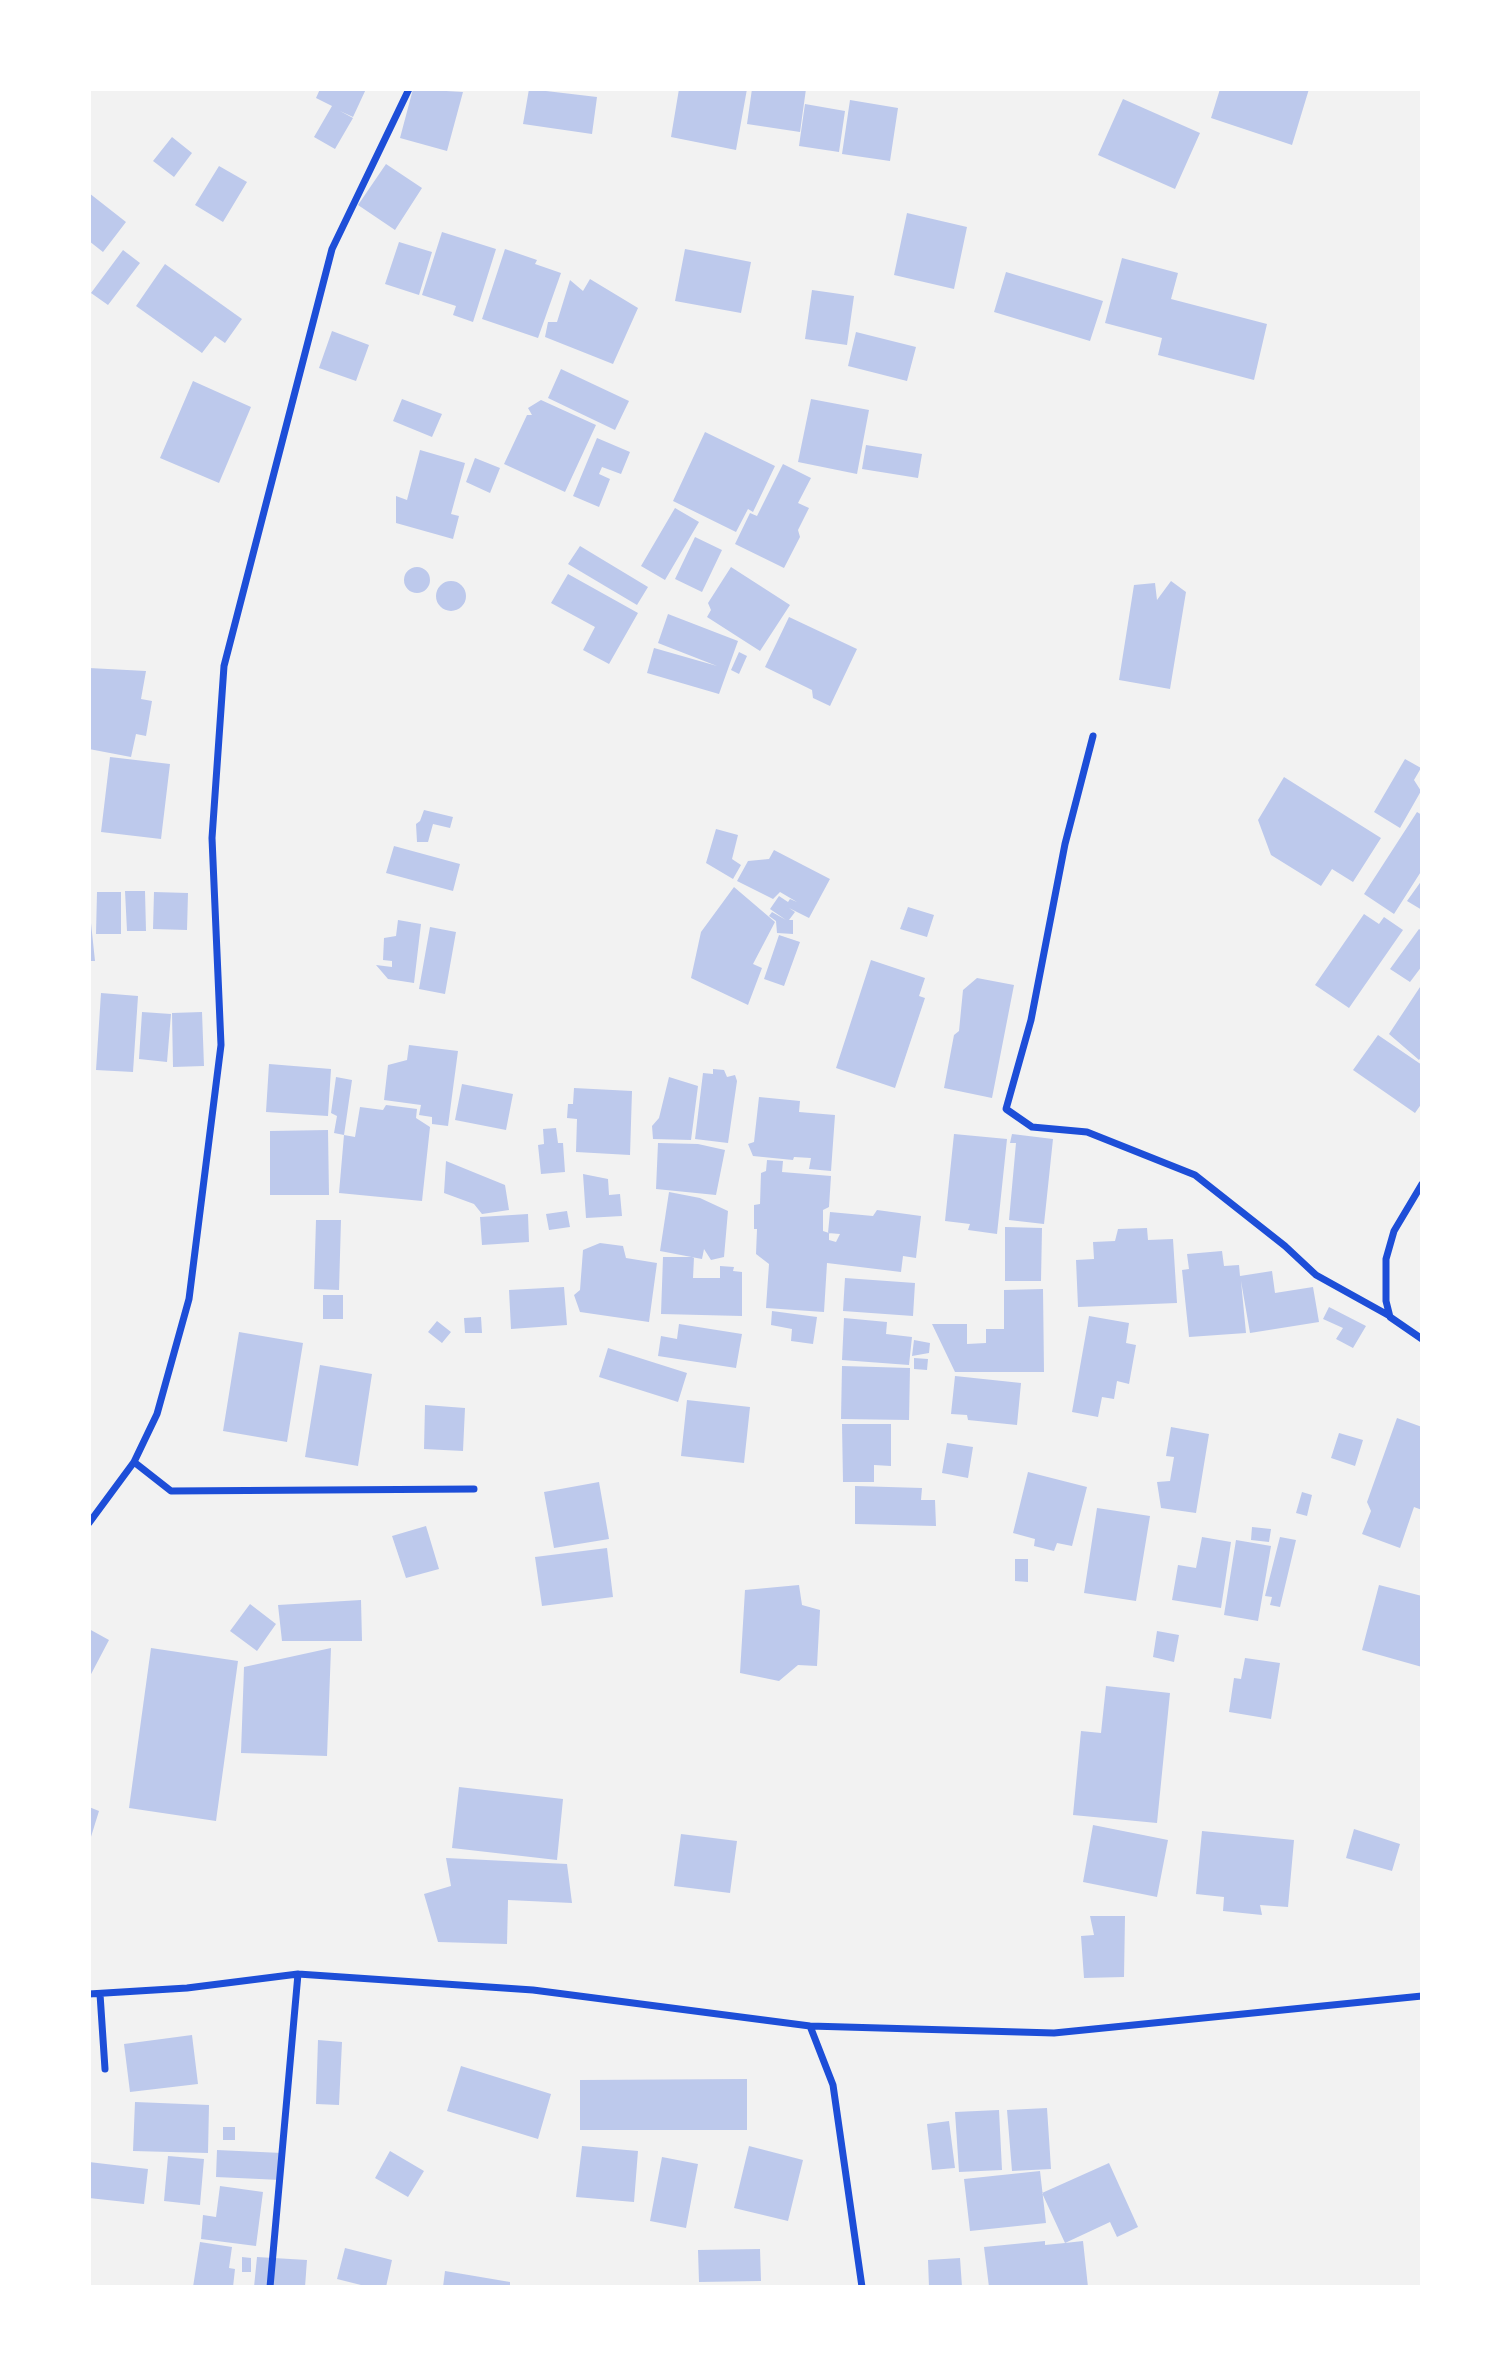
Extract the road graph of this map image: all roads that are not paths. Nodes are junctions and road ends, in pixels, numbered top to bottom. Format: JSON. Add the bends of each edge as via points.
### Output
{"nodes":[{"id":1,"x":410,"y":89,"type":"edge"},
{"id":2,"x":1093,"y":736,"type":"dead end"},
{"id":3,"x":1422,"y":1184,"type":"edge"},
{"id":4,"x":1388,"y":1315,"type":"junction"},
{"id":5,"x":1422,"y":1339,"type":"edge"},
{"id":6,"x":134,"y":1462,"type":"junction"},
{"id":7,"x":474,"y":1489,"type":"dead end"},
{"id":8,"x":89,"y":1523,"type":"edge"},
{"id":9,"x":298,"y":1974,"type":"junction"},
{"id":10,"x":89,"y":1994,"type":"edge"},
{"id":11,"x":100,"y":1994,"type":"junction"},
{"id":12,"x":1422,"y":1996,"type":"edge"},
{"id":13,"x":810,"y":2026,"type":"junction"},
{"id":14,"x":104,"y":2069,"type":"dead end"},
{"id":15,"x":270,"y":2287,"type":"edge"},
{"id":16,"x":862,"y":2287,"type":"edge"}],
"edges":[{"from":1,"to":6,"type":"street","via":[[332,248],[224,666],[212,838],[221,1045],[189,1299],[157,1414]]},
{"from":2,"to":4,"type":"street","via":[[1065,844],[1031,1020],[1006,1109],[1032,1127],[1087,1132],[1195,1175],[1316,1275]]},
{"from":3,"to":4,"type":"street","via":[[1394,1231],[1386,1259]]},
{"from":4,"to":5,"type":"street"},
{"from":6,"to":7,"type":"street","via":[[171,1491]]},
{"from":6,"to":8,"type":"street"},
{"from":9,"to":11,"type":"street"},
{"from":9,"to":13,"type":"street","via":[[533,1990]]},
{"from":9,"to":15,"type":"street"},
{"from":10,"to":11,"type":"street"},
{"from":11,"to":14,"type":"street"},
{"from":12,"to":13,"type":"street","via":[[1054,2033]]},
{"from":13,"to":16,"type":"street","via":[[833,2085]]}]}
